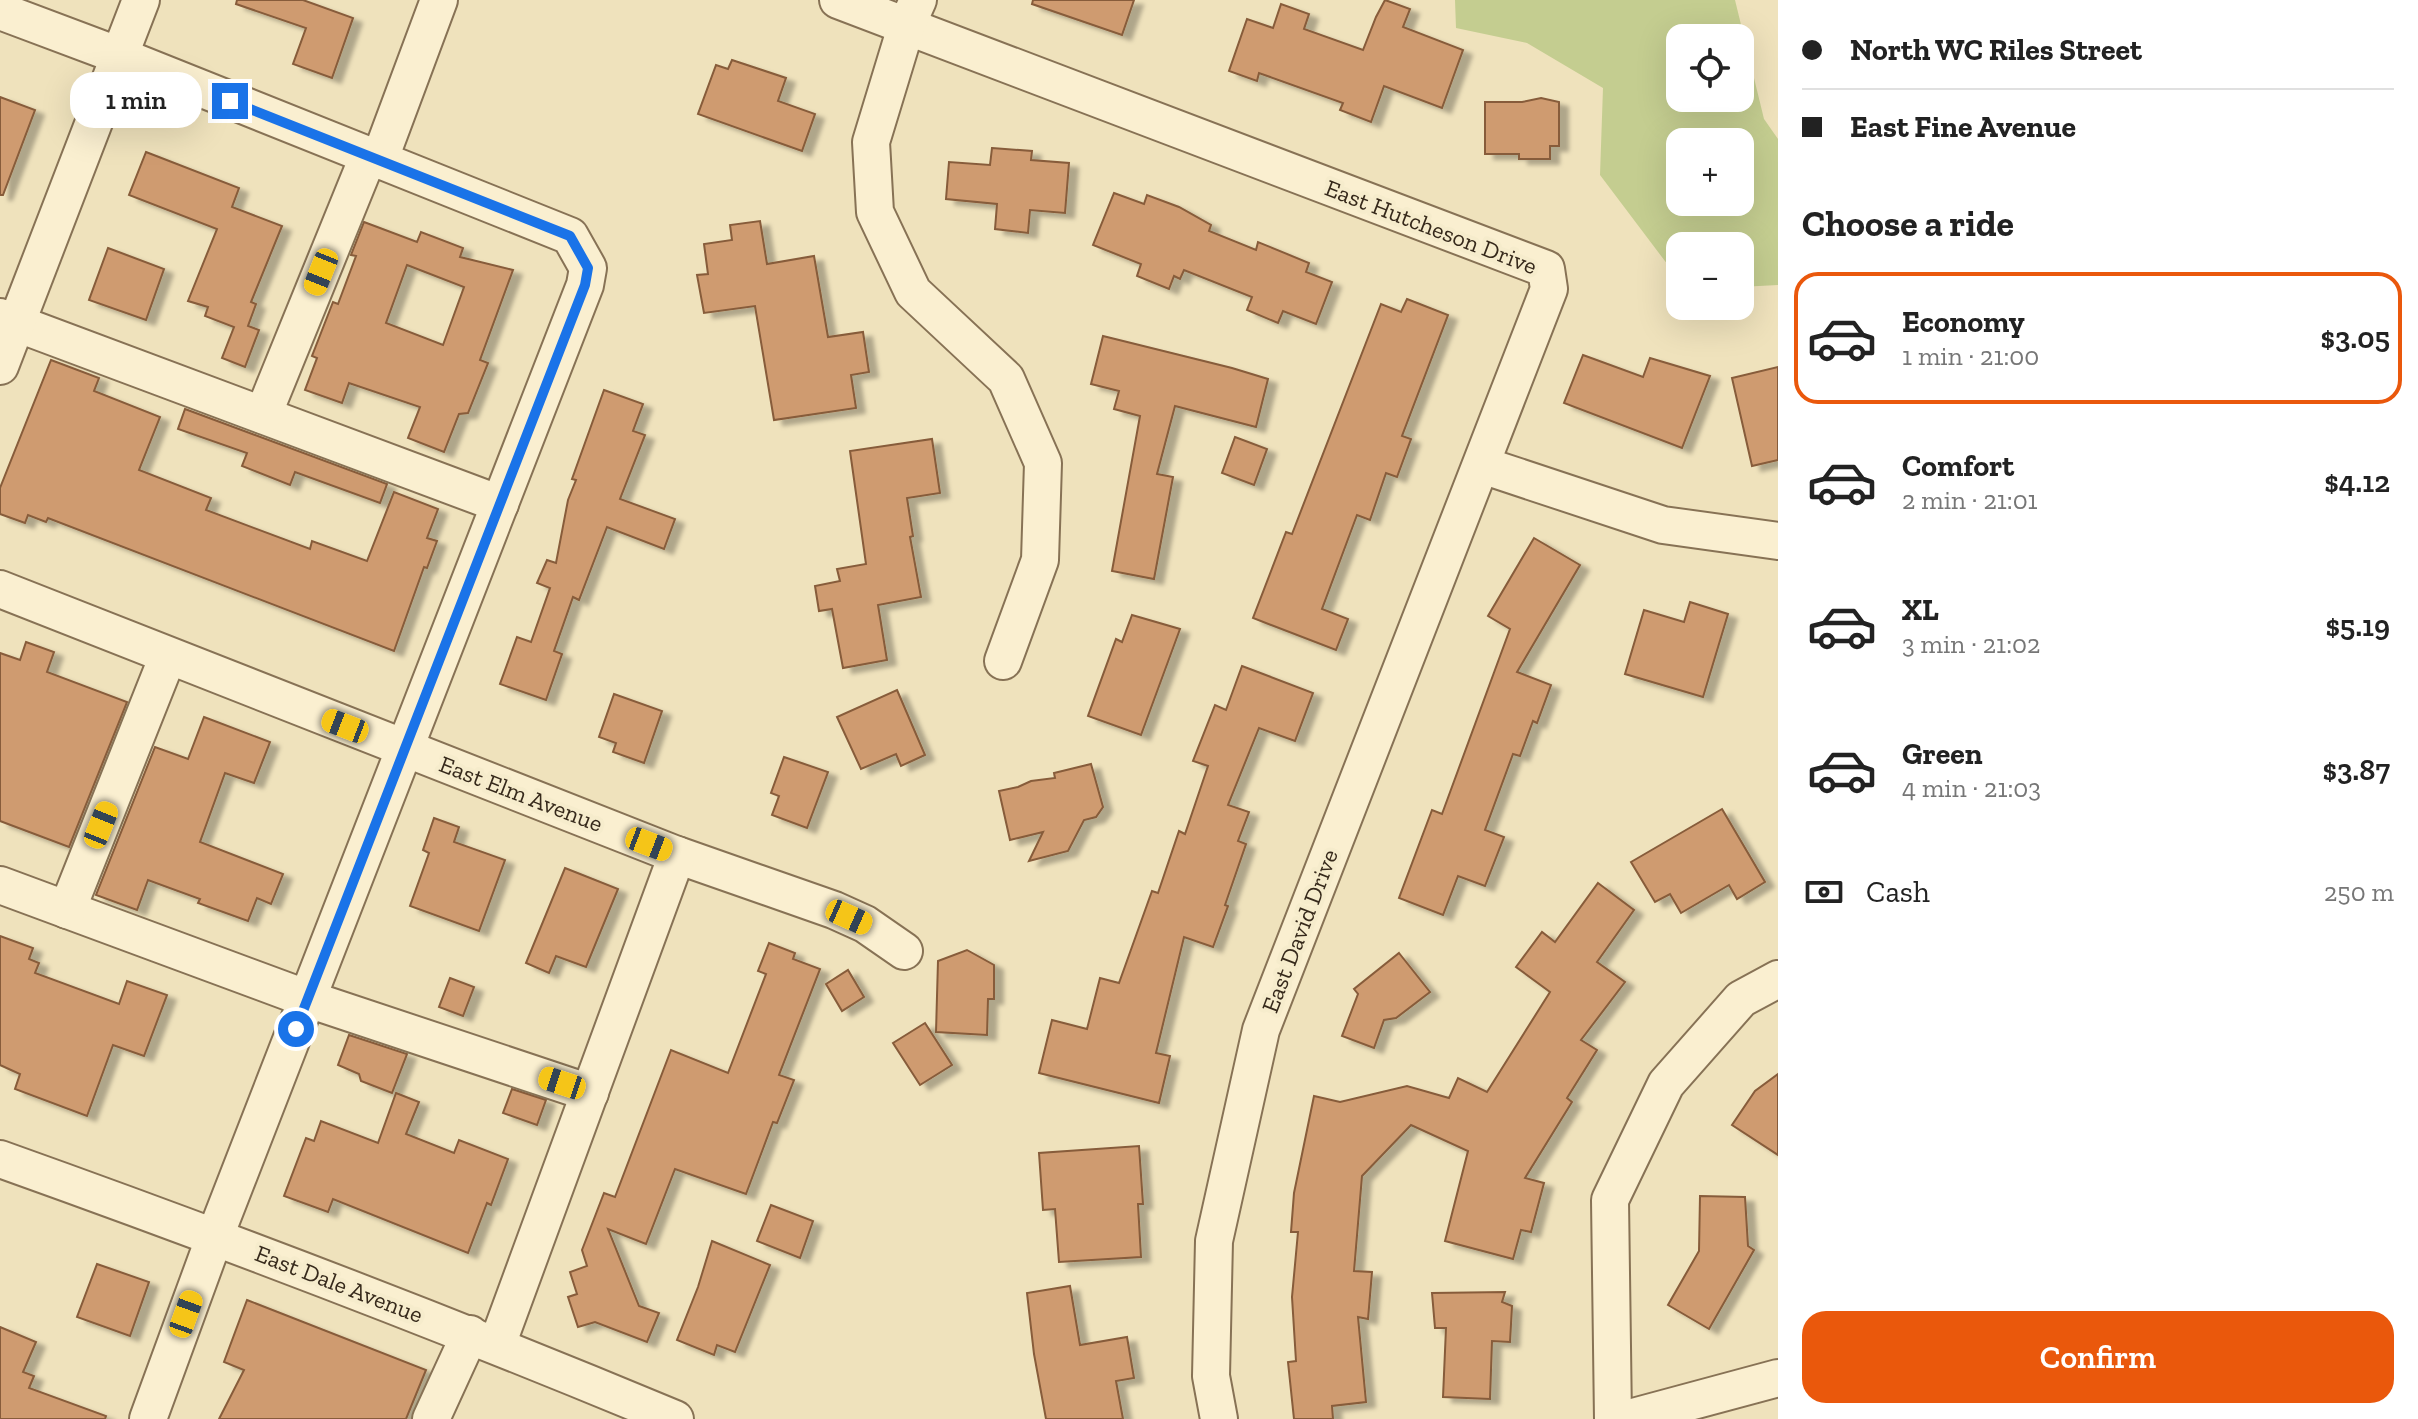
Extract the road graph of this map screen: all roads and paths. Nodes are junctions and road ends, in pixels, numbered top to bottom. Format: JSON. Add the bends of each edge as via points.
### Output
{"nodes":[{"id":1,"x":141,"y":0,"type":"edge"},
{"id":2,"x":439,"y":0,"type":"edge"},
{"id":3,"x":838,"y":0,"type":"edge"},
{"id":4,"x":0,"y":11,"type":"edge"},
{"id":5,"x":912,"y":13,"type":"edge"},
{"id":6,"x":120,"y":56,"type":"junction"},
{"id":7,"x":373,"y":159,"type":"junction"},
{"id":8,"x":8,"y":320,"type":"edge"},
{"id":9,"x":0,"y":366,"type":"edge"},
{"id":10,"x":263,"y":415,"type":"junction"},
{"id":11,"x":1482,"y":465,"type":"junction"},
{"id":12,"x":500,"y":504,"type":"junction"},
{"id":13,"x":1778,"y":541,"type":"edge"},
{"id":14,"x":0,"y":589,"type":"edge"},
{"id":15,"x":168,"y":656,"type":"junction"},
{"id":16,"x":1003,"y":661,"type":"dead end"},
{"id":17,"x":404,"y":749,"type":"junction"},
{"id":18,"x":677,"y":855,"type":"junction"},
{"id":19,"x":0,"y":885,"type":"edge"},
{"id":20,"x":67,"y":910,"type":"junction"},
{"id":21,"x":904,"y":951,"type":"dead end"},
{"id":22,"x":1778,"y":979,"type":"edge"},
{"id":23,"x":308,"y":999,"type":"junction"},
{"id":24,"x":590,"y":1093,"type":"junction"},
{"id":25,"x":0,"y":1159,"type":"edge"},
{"id":26,"x":215,"y":1236,"type":"junction"},
{"id":27,"x":484,"y":1340,"type":"junction"},
{"id":28,"x":1778,"y":1378,"type":"edge"},
{"id":29,"x":148,"y":1419,"type":"edge"},
{"id":30,"x":431,"y":1419,"type":"edge"},
{"id":31,"x":675,"y":1419,"type":"edge"},
{"id":32,"x":1219,"y":1419,"type":"edge"},
{"id":33,"x":1613,"y":1419,"type":"edge"},
{"id":34,"x":1626,"y":1419,"type":"edge"}],
"edges":[{"from":1,"to":6,"type":"street"},
{"from":2,"to":7,"type":"street"},
{"from":3,"to":5,"type":"street","name":"East Hutcheson Drive"},
{"from":4,"to":6,"type":"street"},
{"from":5,"to":11,"type":"street","name":"East Hutcheson Drive","via":[[1546,269],[1549,289]]},
{"from":5,"to":16,"type":"street","via":[[871,142],[875,212],[913,292],[1006,379],[1043,463],[1040,560]]},
{"from":6,"to":7,"type":"street"},
{"from":6,"to":8,"type":"street"},
{"from":7,"to":10,"type":"street"},
{"from":7,"to":12,"type":"street","via":[[570,236],[588,268]]},
{"from":8,"to":9,"type":"street"},
{"from":8,"to":10,"type":"street"},
{"from":10,"to":12,"type":"street"},
{"from":11,"to":13,"type":"street","via":[[1663,525]]},
{"from":11,"to":32,"type":"street","name":"East David Drive","via":[[1261,1030],[1214,1241],[1211,1376]]},
{"from":12,"to":17,"type":"street"},
{"from":14,"to":15,"type":"street","name":"East Elm Avenue"},
{"from":15,"to":17,"type":"street","name":"East Elm Avenue"},
{"from":15,"to":20,"type":"street"},
{"from":17,"to":18,"type":"street","name":"East Elm Avenue"},
{"from":17,"to":23,"type":"street"},
{"from":18,"to":21,"type":"street","name":"East Elm Avenue","via":[[834,910]]},
{"from":18,"to":24,"type":"street"},
{"from":19,"to":20,"type":"street"},
{"from":20,"to":23,"type":"street"},
{"from":22,"to":33,"type":"street","via":[[1741,999],[1666,1084],[1610,1200]]},
{"from":23,"to":24,"type":"street"},
{"from":23,"to":26,"type":"street"},
{"from":24,"to":27,"type":"street"},
{"from":25,"to":26,"type":"street","name":"East Dale Avenue"},
{"from":26,"to":27,"type":"street","name":"East Dale Avenue"},
{"from":26,"to":29,"type":"street"},
{"from":27,"to":30,"type":"street"},
{"from":27,"to":31,"type":"street","name":"East Dale Avenue"},
{"from":28,"to":34,"type":"street"}]}
